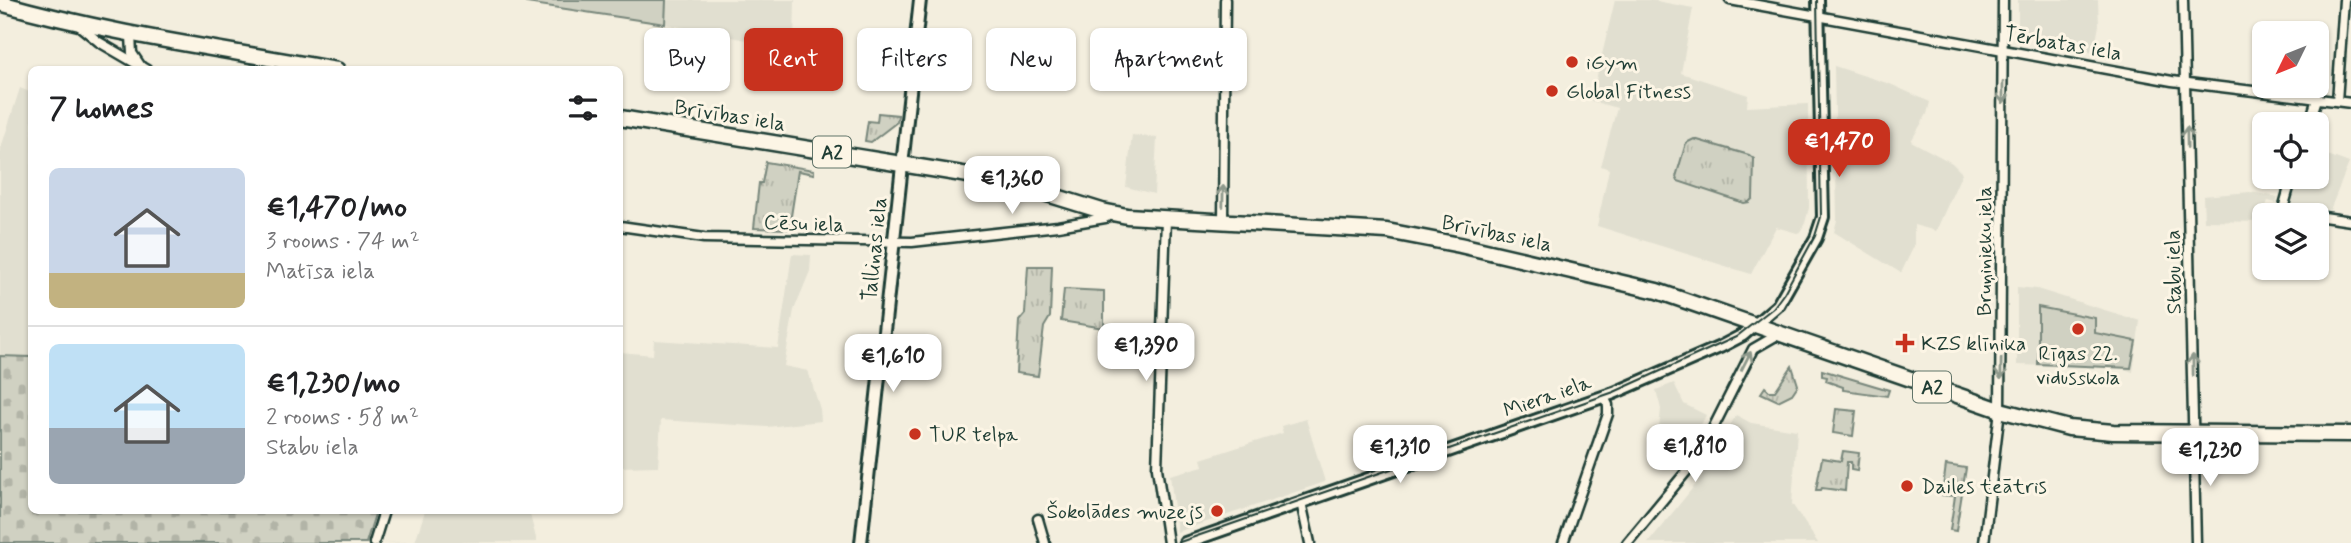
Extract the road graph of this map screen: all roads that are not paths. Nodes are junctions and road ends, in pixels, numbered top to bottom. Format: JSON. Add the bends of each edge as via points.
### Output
{"nodes":[{"id":1,"x":920,"y":0,"type":"edge"},
{"id":2,"x":1225,"y":0,"type":"edge"},
{"id":3,"x":1730,"y":0,"type":"edge"},
{"id":4,"x":1818,"y":0,"type":"edge"},
{"id":5,"x":2003,"y":0,"type":"edge"},
{"id":6,"x":2183,"y":0,"type":"edge"},
{"id":7,"x":2344,"y":0,"type":"edge"},
{"id":8,"x":0,"y":3,"type":"edge"},
{"id":9,"x":1819,"y":17,"type":"junction"},
{"id":10,"x":78,"y":25,"type":"junction"},
{"id":11,"x":131,"y":36,"type":"junction"},
{"id":12,"x":2003,"y":51,"type":"junction"},
{"id":13,"x":140,"y":66,"type":"edge"},
{"id":14,"x":142,"y":66,"type":"edge"},
{"id":15,"x":313,"y":66,"type":"edge"},
{"id":16,"x":2186,"y":83,"type":"junction"},
{"id":17,"x":2317,"y":99,"type":"junction"},
{"id":18,"x":2337,"y":101,"type":"junction"},
{"id":19,"x":2351,"y":103,"type":"edge"},
{"id":20,"x":2313,"y":112,"type":"edge"},
{"id":21,"x":623,"y":118,"type":"edge"},
{"id":22,"x":903,"y":164,"type":"junction"},
{"id":23,"x":1112,"y":214,"type":"junction"},
{"id":24,"x":2329,"y":217,"type":"edge"},
{"id":25,"x":1166,"y":219,"type":"junction"},
{"id":26,"x":2351,"y":220,"type":"edge"},
{"id":27,"x":1223,"y":221,"type":"junction"},
{"id":28,"x":623,"y":226,"type":"edge"},
{"id":29,"x":894,"y":243,"type":"junction"},
{"id":30,"x":1756,"y":324,"type":"junction"},
{"id":31,"x":1779,"y":334,"type":"junction"},
{"id":32,"x":1604,"y":397,"type":"junction"},
{"id":33,"x":2000,"y":410,"type":"junction"},
{"id":34,"x":2195,"y":433,"type":"junction"},
{"id":35,"x":2351,"y":434,"type":"edge"},
{"id":36,"x":1301,"y":502,"type":"junction"},
{"id":37,"x":383,"y":514,"type":"edge"},
{"id":38,"x":1038,"y":519,"type":"dead end"},
{"id":39,"x":374,"y":543,"type":"edge"},
{"id":40,"x":861,"y":543,"type":"edge"},
{"id":41,"x":1045,"y":543,"type":"edge"},
{"id":42,"x":1168,"y":543,"type":"edge"},
{"id":43,"x":1185,"y":543,"type":"edge"},
{"id":44,"x":1310,"y":543,"type":"edge"},
{"id":45,"x":1563,"y":543,"type":"edge"},
{"id":46,"x":1627,"y":543,"type":"edge"},
{"id":47,"x":1984,"y":543,"type":"edge"},
{"id":48,"x":2196,"y":543,"type":"edge"}],
"edges":[{"from":1,"to":22,"type":"street","name":"Tallinas iela"},
{"from":27,"to":2,"type":"street","one_way":true},
{"from":3,"to":9,"type":"street","name":"Tērbatas iela"},
{"from":4,"to":9,"type":"street","name":"Miera iela"},
{"from":5,"to":12,"type":"street","name":"Bruņinieku iela"},
{"from":6,"to":16,"type":"street","name":"Stabu iela"},
{"from":7,"to":18,"type":"street"},
{"from":8,"to":10,"type":"highway"},
{"from":9,"to":12,"type":"street","name":"Tērbatas iela"},
{"from":9,"to":30,"type":"street","name":"Miera iela","via":[[1823,217],[1788,290]]},
{"from":10,"to":11,"type":"highway"},
{"from":10,"to":13,"type":"street"},
{"from":11,"to":14,"type":"street","via":[[132,53]]},
{"from":11,"to":15,"type":"highway"},
{"from":12,"to":16,"type":"street","name":"Tērbatas iela"},
{"from":12,"to":33,"type":"street","name":"Bruņinieku iela","one_way":true},
{"from":16,"to":17,"type":"street","name":"Tērbatas iela"},
{"from":34,"to":16,"type":"street","name":"Stabu iela","one_way":true},
{"from":17,"to":18,"type":"street","name":"Tērbatas iela"},
{"from":17,"to":20,"type":"street"},
{"from":18,"to":19,"type":"street","name":"Tērbatas iela"},
{"from":21,"to":22,"type":"highway","name":"Brīvības iela","number":"A2"},
{"from":22,"to":23,"type":"highway","name":"Brīvības iela","number":"A2","via":[[1005,181]]},
{"from":22,"to":29,"type":"street","name":"Tallinas iela"},
{"from":23,"to":25,"type":"highway","name":"Brīvības iela","number":"A2"},
{"from":23,"to":29,"type":"street","name":"Cēsu iela","via":[[1058,226]]},
{"from":24,"to":26,"type":"street"},
{"from":25,"to":27,"type":"highway","name":"Brīvības iela","number":"A2"},
{"from":25,"to":42,"type":"street","via":[[1157,468]]},
{"from":27,"to":30,"type":"highway","name":"Brīvības iela","number":"A2","via":[[1392,232],[1657,291]]},
{"from":28,"to":29,"type":"street","name":"Cēsu iela","via":[[695,237]]},
{"from":29,"to":40,"type":"street","name":"Tallinas iela"},
{"from":30,"to":31,"type":"highway","name":"Brīvības iela","number":"A2"},
{"from":30,"to":32,"type":"street","name":"Miera iela","via":[[1720,347]]},
{"from":31,"to":33,"type":"highway","name":"Brīvības iela","number":"A2"},
{"from":46,"to":31,"type":"street","one_way":true,"via":[[1702,450],[1753,349]]},
{"from":32,"to":36,"type":"street","name":"Miera iela"},
{"from":32,"to":45,"type":"street","via":[[1608,414]]},
{"from":33,"to":34,"type":"highway","name":"Brīvības iela","number":"A2","via":[[2075,429]]},
{"from":33,"to":47,"type":"street","name":"Bruņinieku iela"},
{"from":34,"to":35,"type":"highway","name":"Brīvības iela","number":"A2"},
{"from":34,"to":48,"type":"street","name":"Stabu iela"},
{"from":36,"to":43,"type":"street","name":"Miera iela"},
{"from":36,"to":44,"type":"street"},
{"from":37,"to":39,"type":"street"},
{"from":38,"to":41,"type":"street"}]}
